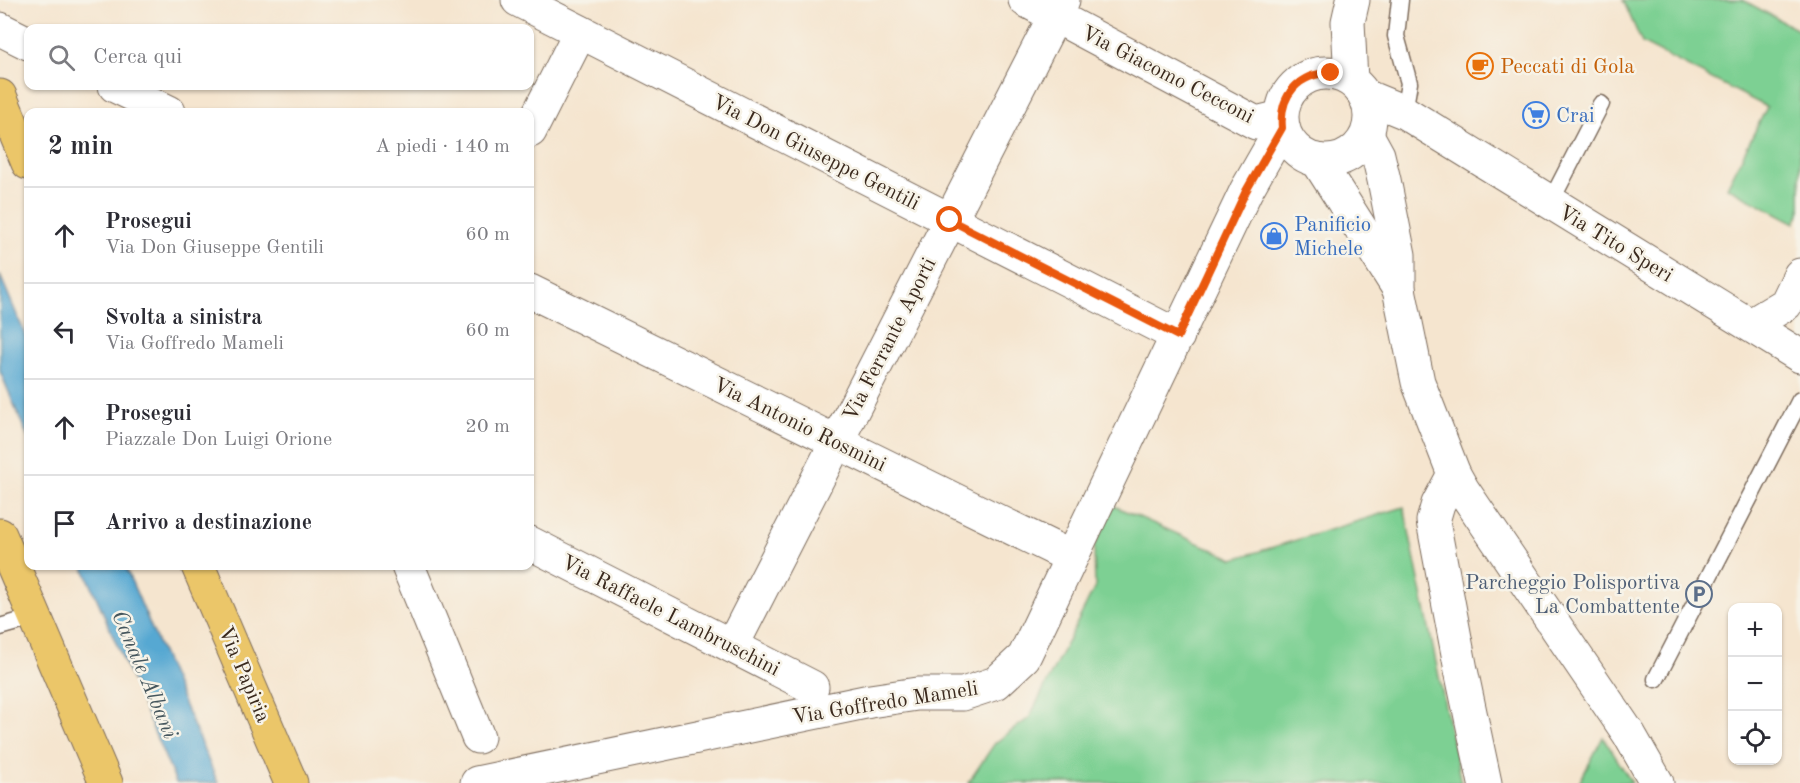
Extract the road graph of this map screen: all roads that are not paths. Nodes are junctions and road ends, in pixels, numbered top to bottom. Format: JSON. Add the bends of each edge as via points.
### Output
{"nodes":[{"id":1,"x":518,"y":0,"type":"edge"},
{"id":2,"x":1025,"y":0,"type":"edge"},
{"id":3,"x":1353,"y":0,"type":"edge"},
{"id":4,"x":1400,"y":0,"type":"edge"},
{"id":5,"x":1059,"y":8,"type":"edge"},
{"id":6,"x":0,"y":29,"type":"edge"},
{"id":7,"x":580,"y":32,"type":"junction"},
{"id":8,"x":24,"y":41,"type":"edge"},
{"id":9,"x":123,"y":90,"type":"edge"},
{"id":10,"x":0,"y":96,"type":"edge"},
{"id":11,"x":1601,"y":104,"type":"dead end"},
{"id":12,"x":161,"y":108,"type":"edge"},
{"id":13,"x":1363,"y":108,"type":"junction"},
{"id":14,"x":1404,"y":112,"type":"junction"},
{"id":15,"x":1282,"y":122,"type":"junction"},
{"id":16,"x":534,"y":123,"type":"edge"},
{"id":17,"x":1433,"y":130,"type":"junction"},
{"id":18,"x":24,"y":153,"type":"edge"},
{"id":19,"x":1309,"y":158,"type":"junction"},
{"id":20,"x":1246,"y":191,"type":"junction"},
{"id":21,"x":1550,"y":203,"type":"junction"},
{"id":22,"x":950,"y":220,"type":"junction"},
{"id":23,"x":1399,"y":289,"type":"junction"},
{"id":24,"x":534,"y":293,"type":"edge"},
{"id":25,"x":1795,"y":296,"type":"edge"},
{"id":26,"x":1751,"y":325,"type":"junction"},
{"id":27,"x":1178,"y":336,"type":"junction"},
{"id":28,"x":1800,"y":356,"type":"edge"},
{"id":29,"x":1800,"y":400,"type":"edge"},
{"id":30,"x":836,"y":442,"type":"junction"},
{"id":31,"x":1454,"y":474,"type":"junction"},
{"id":32,"x":0,"y":535,"type":"edge"},
{"id":33,"x":534,"y":545,"type":"edge"},
{"id":34,"x":1071,"y":557,"type":"junction"},
{"id":35,"x":200,"y":570,"type":"edge"},
{"id":36,"x":410,"y":570,"type":"edge"},
{"id":37,"x":35,"y":617,"type":"junction"},
{"id":38,"x":0,"y":627,"type":"edge"},
{"id":39,"x":732,"y":646,"type":"junction"},
{"id":40,"x":1656,"y":679,"type":"dead end"},
{"id":41,"x":812,"y":687,"type":"dead end"},
{"id":42,"x":478,"y":737,"type":"dead end"},
{"id":43,"x":106,"y":783,"type":"edge"},
{"id":44,"x":291,"y":783,"type":"edge"},
{"id":45,"x":477,"y":783,"type":"edge"},
{"id":46,"x":1485,"y":783,"type":"edge"},
{"id":47,"x":1657,"y":783,"type":"edge"}],
"edges":[{"from":1,"to":7,"type":"street","name":"Via Don Giuseppe Gentili"},
{"from":2,"to":5,"type":"street","name":"Via Giacomo Cecconi"},
{"from":3,"to":13,"type":"street","via":[[1348,22]]},
{"from":4,"to":14,"type":"lane","via":[[1396,36],[1409,82]]},
{"from":5,"to":15,"type":"street","name":"Via Giacomo Cecconi","via":[[1257,123]]},
{"from":5,"to":22,"type":"street","name":"Via Ferrante Aporti"},
{"from":6,"to":8,"type":"street"},
{"from":7,"to":16,"type":"street"},
{"from":7,"to":22,"type":"street","name":"Via Don Giuseppe Gentili"},
{"from":9,"to":12,"type":"street"},
{"from":10,"to":18,"type":"main road"},
{"from":11,"to":21,"type":"lane"},
{"from":13,"to":14,"type":"street","name":"Via Tito Speri"},
{"from":13,"to":15,"type":"street","via":[[1331,73],[1320,73],[1301,80],[1286,96]]},
{"from":13,"to":17,"type":"street","name":"Via Tito Speri"},
{"from":13,"to":19,"type":"street","via":[[1357,148],[1337,160]]},
{"from":13,"to":23,"type":"street","via":[[1378,156],[1399,255]]},
{"from":14,"to":17,"type":"street","name":"Via Tito Speri"},
{"from":15,"to":19,"type":"street","via":[[1287,138]]},
{"from":15,"to":20,"type":"street","name":"Via Goffredo Mameli"},
{"from":17,"to":21,"type":"street","name":"Via Tito Speri"},
{"from":19,"to":20,"type":"street","name":"Via Goffredo Mameli","via":[[1273,167]]},
{"from":19,"to":23,"type":"street"},
{"from":20,"to":27,"type":"street","name":"Via Goffredo Mameli"},
{"from":21,"to":26,"type":"street","name":"Via Tito Speri"},
{"from":22,"to":27,"type":"street","name":"Via Don Giuseppe Gentili"},
{"from":22,"to":30,"type":"street","name":"Via Ferrante Aporti"},
{"from":23,"to":31,"type":"street","via":[[1418,382]]},
{"from":24,"to":30,"type":"street","name":"Via Antonio Rosmini"},
{"from":25,"to":26,"type":"street"},
{"from":26,"to":28,"type":"street","name":"Via Tito Speri"},
{"from":27,"to":34,"type":"street","name":"Via Goffredo Mameli"},
{"from":29,"to":40,"type":"lane"},
{"from":30,"to":34,"type":"street","name":"Via Antonio Rosmini"},
{"from":30,"to":39,"type":"street","name":"Via Ferrante Aporti"},
{"from":31,"to":46,"type":"street","via":[[1433,521]]},
{"from":31,"to":47,"type":"street","via":[[1629,734]]},
{"from":32,"to":37,"type":"main road"},
{"from":33,"to":39,"type":"street","name":"Via Raffaele Lambruschini"},
{"from":34,"to":45,"type":"street","name":"Via Goffredo Mameli","via":[[1024,657],[996,683],[963,694],[870,700]]},
{"from":35,"to":44,"type":"main road","name":"Via Papiria"},
{"from":36,"to":42,"type":"street"},
{"from":37,"to":38,"type":"lane"},
{"from":37,"to":43,"type":"main road"},
{"from":39,"to":41,"type":"street","name":"Via Raffaele Lambruschini"}]}
